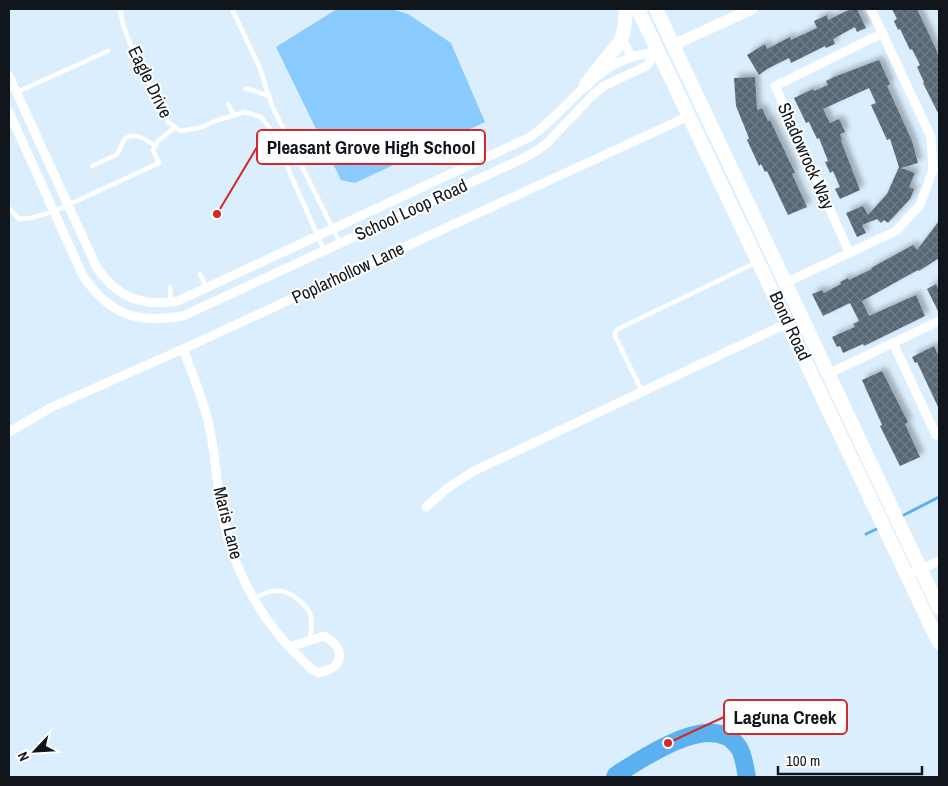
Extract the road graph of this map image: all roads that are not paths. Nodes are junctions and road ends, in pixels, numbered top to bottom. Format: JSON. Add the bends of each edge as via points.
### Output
{"nodes":[{"id":1,"x":121,"y":9,"type":"edge"},
{"id":2,"x":232,"y":9,"type":"edge"},
{"id":3,"x":626,"y":9,"type":"edge"},
{"id":4,"x":638,"y":9,"type":"edge"},
{"id":5,"x":656,"y":9,"type":"edge"},
{"id":6,"x":752,"y":9,"type":"edge"},
{"id":7,"x":871,"y":9,"type":"edge"},
{"id":8,"x":881,"y":34,"type":"junction"},
{"id":9,"x":621,"y":38,"type":"junction"},
{"id":10,"x":673,"y":46,"type":"junction"},
{"id":11,"x":108,"y":51,"type":"dead end"},
{"id":12,"x":658,"y":53,"type":"junction"},
{"id":13,"x":632,"y":57,"type":"junction"},
{"id":14,"x":9,"y":76,"type":"edge"},
{"id":15,"x":586,"y":84,"type":"junction"},
{"id":16,"x":246,"y":89,"type":"dead end"},
{"id":17,"x":17,"y":92,"type":"junction"},
{"id":18,"x":270,"y":97,"type":"junction"},
{"id":19,"x":228,"y":104,"type":"dead end"},
{"id":20,"x":9,"y":112,"type":"edge"},
{"id":21,"x":234,"y":115,"type":"junction"},
{"id":22,"x":689,"y":116,"type":"junction"},
{"id":23,"x":175,"y":127,"type":"junction"},
{"id":24,"x":155,"y":146,"type":"junction"},
{"id":25,"x":92,"y":166,"type":"dead end"},
{"id":26,"x":69,"y":205,"type":"junction"},
{"id":27,"x":9,"y":208,"type":"edge"},
{"id":28,"x":55,"y":212,"type":"junction"},
{"id":29,"x":333,"y":228,"type":"junction"},
{"id":30,"x":317,"y":236,"type":"junction"},
{"id":31,"x":340,"y":243,"type":"junction"},
{"id":32,"x":324,"y":250,"type":"junction"},
{"id":33,"x":849,"y":252,"type":"junction"},
{"id":34,"x":759,"y":261,"type":"junction"},
{"id":35,"x":200,"y":274,"type":"dead end"},
{"id":36,"x":784,"y":282,"type":"junction"},
{"id":37,"x":170,"y":287,"type":"dead end"},
{"id":38,"x":207,"y":288,"type":"junction"},
{"id":39,"x":777,"y":298,"type":"junction"},
{"id":40,"x":171,"y":302,"type":"junction"},
{"id":41,"x":939,"y":321,"type":"edge"},
{"id":42,"x":788,"y":323,"type":"junction"},
{"id":43,"x":893,"y":343,"type":"junction"},
{"id":44,"x":183,"y":349,"type":"junction"},
{"id":45,"x":828,"y":374,"type":"junction"},
{"id":46,"x":642,"y":391,"type":"junction"},
{"id":47,"x":9,"y":432,"type":"edge"},
{"id":48,"x":939,"y":433,"type":"edge"},
{"id":49,"x":881,"y":505,"type":"junction"},
{"id":50,"x":426,"y":508,"type":"dead end"},
{"id":51,"x":900,"y":545,"type":"junction"},
{"id":52,"x":939,"y":561,"type":"edge"},
{"id":53,"x":920,"y":570,"type":"junction"},
{"id":54,"x":907,"y":576,"type":"junction"},
{"id":55,"x":254,"y":600,"type":"junction"},
{"id":56,"x":939,"y":608,"type":"edge"},
{"id":57,"x":309,"y":641,"type":"junction"},
{"id":58,"x":939,"y":643,"type":"edge"},
{"id":59,"x":289,"y":647,"type":"junction"}],
"edges":[{"from":1,"to":23,"type":"lane","name":"Eagle Drive","via":[[120,15],[145,74],[168,122]]},
{"from":2,"to":18,"type":"lane"},
{"from":3,"to":9,"type":"main road"},
{"from":4,"to":12,"type":"main road","name":"Bond Road"},
{"from":5,"to":10,"type":"main road","name":"Bond Road"},
{"from":6,"to":10,"type":"street"},
{"from":7,"to":8,"type":"street"},
{"from":8,"to":33,"type":"street","via":[[931,137],[933,170],[920,205],[896,231]]},
{"from":8,"to":33,"type":"street","name":"Shadowrock Way","via":[[775,86]]},
{"from":9,"to":13,"type":"street"},
{"from":9,"to":15,"type":"main road"},
{"from":10,"to":36,"type":"main road","name":"Bond Road"},
{"from":11,"to":17,"type":"lane"},
{"from":12,"to":13,"type":"street","name":"School Loop Road","via":[[640,53]]},
{"from":12,"to":22,"type":"main road","name":"Bond Road"},
{"from":12,"to":31,"type":"street","name":"School Loop Road","via":[[646,66],[602,87],[538,150]]},
{"from":13,"to":15,"type":"street","name":"School Loop Road"},
{"from":14,"to":17,"type":"street","name":"School Loop Road"},
{"from":15,"to":29,"type":"street","name":"School Loop Road","via":[[530,137]]},
{"from":16,"to":18,"type":"lane"},
{"from":17,"to":26,"type":"street","name":"School Loop Road"},
{"from":18,"to":29,"type":"lane"},
{"from":19,"to":21,"type":"lane"},
{"from":20,"to":28,"type":"street","name":"School Loop Road"},
{"from":21,"to":23,"type":"lane","name":"Eagle Drive","via":[[199,128],[180,131]]},
{"from":21,"to":30,"type":"lane","name":"Eagle Drive","via":[[245,112],[261,118],[271,130]]},
{"from":22,"to":34,"type":"main road","name":"Bond Road"},
{"from":22,"to":44,"type":"street","name":"Poplarhollow Lane"},
{"from":23,"to":24,"type":"lane"},
{"from":24,"to":25,"type":"lane","via":[[141,137],[128,137],[116,155]]},
{"from":24,"to":26,"type":"lane","via":[[153,150],[159,163]]},
{"from":26,"to":28,"type":"lane"},
{"from":26,"to":40,"type":"street","name":"School Loop Road","via":[[97,268],[107,282],[142,302]]},
{"from":27,"to":28,"type":"lane","via":[[20,219]]},
{"from":28,"to":32,"type":"street","name":"School Loop Road","via":[[83,276],[95,292],[115,309],[138,318],[162,320],[183,316]]},
{"from":29,"to":30,"type":"street","name":"School Loop Road"},
{"from":29,"to":31,"type":"lane"},
{"from":30,"to":32,"type":"lane","name":"Eagle Drive"},
{"from":30,"to":38,"type":"street","name":"School Loop Road"},
{"from":31,"to":32,"type":"street","name":"School Loop Road"},
{"from":33,"to":36,"type":"street"},
{"from":34,"to":39,"type":"main road","name":"Bond Road"},
{"from":34,"to":46,"type":"lane","via":[[615,332]]},
{"from":35,"to":38,"type":"lane"},
{"from":36,"to":45,"type":"main road","name":"Bond Road"},
{"from":37,"to":40,"type":"lane"},
{"from":38,"to":40,"type":"street","name":"School Loop Road"},
{"from":39,"to":42,"type":"main road","name":"Bond Road"},
{"from":39,"to":45,"type":"main road","via":[[786,306],[818,369]]},
{"from":41,"to":43,"type":"street"},
{"from":42,"to":46,"type":"street"},
{"from":42,"to":49,"type":"main road","name":"Bond Road"},
{"from":43,"to":45,"type":"street"},
{"from":43,"to":48,"type":"street","via":[[936,435]]},
{"from":44,"to":47,"type":"street","name":"Poplarhollow Lane","via":[[52,407]]},
{"from":44,"to":55,"type":"street","name":"Maris Lane","via":[[208,420],[228,537]]},
{"from":45,"to":49,"type":"main road","name":"Bond Road"},
{"from":46,"to":50,"type":"street","via":[[474,471],[449,487]]},
{"from":49,"to":51,"type":"main road","name":"Bond Road"},
{"from":51,"to":53,"type":"main road","name":"Bond Road"},
{"from":51,"to":54,"type":"main road","name":"Bond Road"},
{"from":52,"to":53,"type":"street"},
{"from":53,"to":54,"type":"street"},
{"from":53,"to":56,"type":"main road","name":"Bond Road"},
{"from":54,"to":58,"type":"main road","name":"Bond Road"},
{"from":55,"to":57,"type":"lane","via":[[265,591],[280,590],[295,596],[311,615]]},
{"from":55,"to":59,"type":"street","name":"Maris Lane"},
{"from":57,"to":59,"type":"street"},
{"from":57,"to":59,"type":"street","name":"Maris Lane","via":[[324,636],[339,647],[339,659],[333,668],[319,672],[311,669]]}]}
